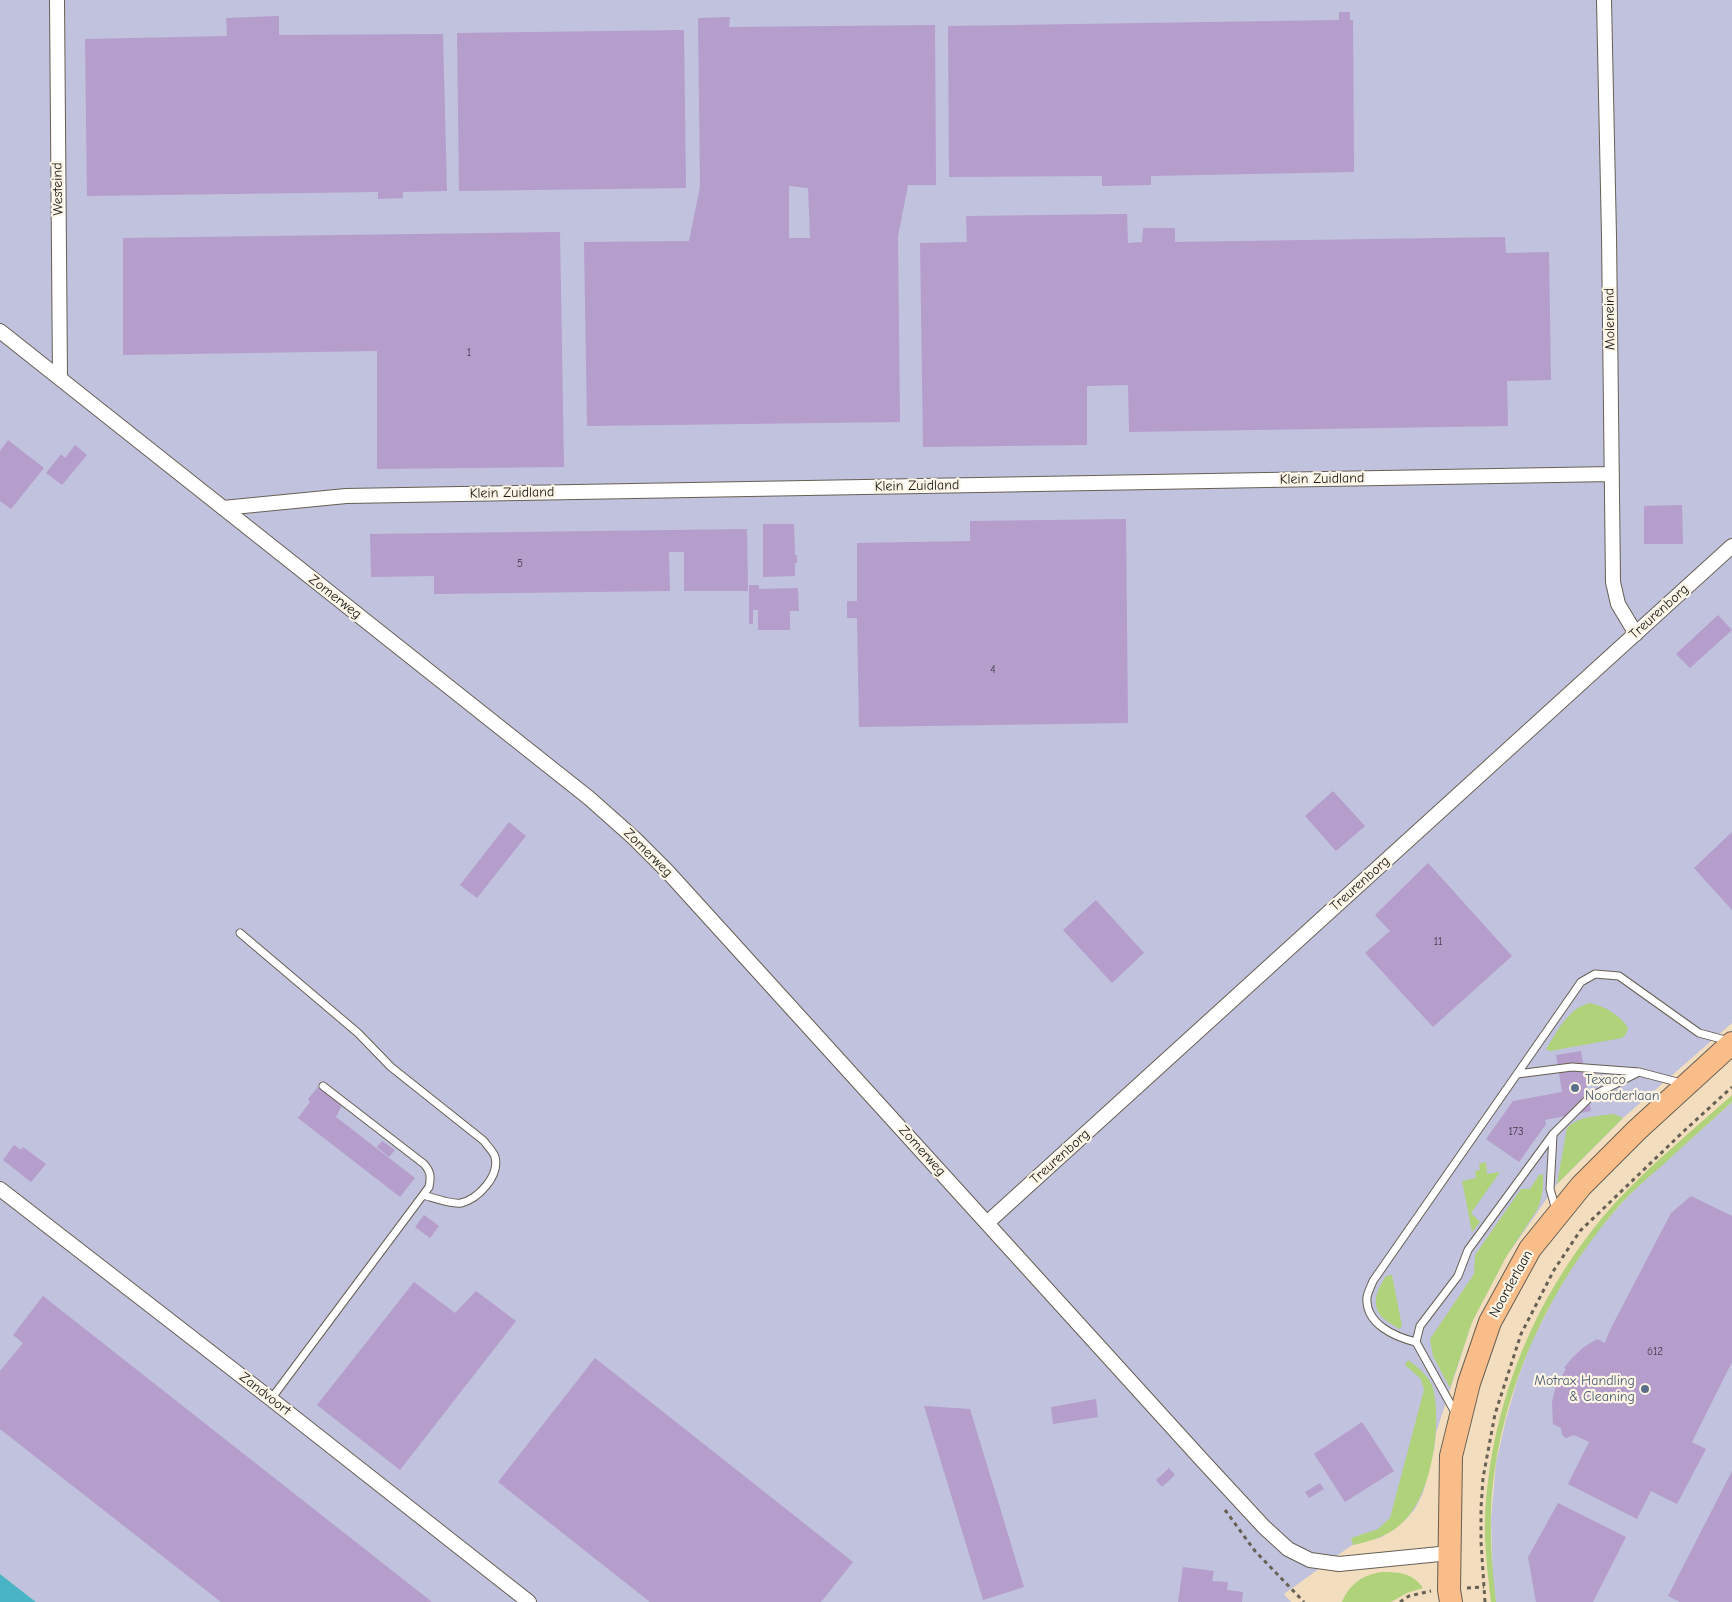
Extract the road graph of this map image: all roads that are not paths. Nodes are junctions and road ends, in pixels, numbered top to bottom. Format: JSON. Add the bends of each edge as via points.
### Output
{"nodes":[{"id":1,"x":57,"y":0,"type":"edge"},
{"id":2,"x":1604,"y":0,"type":"edge"},
{"id":3,"x":0,"y":331,"type":"edge"},
{"id":4,"x":60,"y":378,"type":"junction"},
{"id":5,"x":1612,"y":474,"type":"junction"},
{"id":6,"x":223,"y":508,"type":"junction"},
{"id":7,"x":1732,"y":546,"type":"edge"},
{"id":8,"x":1636,"y":634,"type":"junction"},
{"id":9,"x":240,"y":933,"type":"dead end"},
{"id":10,"x":1732,"y":1042,"type":"edge"},
{"id":11,"x":1639,"y":1072,"type":"junction"},
{"id":12,"x":1518,"y":1074,"type":"junction"},
{"id":13,"x":1686,"y":1085,"type":"junction"},
{"id":14,"x":323,"y":1086,"type":"dead end"},
{"id":15,"x":1553,"y":1134,"type":"junction"},
{"id":16,"x":0,"y":1189,"type":"edge"},
{"id":17,"x":423,"y":1195,"type":"junction"},
{"id":18,"x":1557,"y":1215,"type":"junction"},
{"id":19,"x":987,"y":1223,"type":"junction"},
{"id":20,"x":1416,"y":1342,"type":"junction"},
{"id":21,"x":271,"y":1399,"type":"junction"},
{"id":22,"x":1460,"y":1421,"type":"junction"},
{"id":23,"x":1450,"y":1553,"type":"junction"},
{"id":24,"x":529,"y":1602,"type":"edge"},
{"id":25,"x":1451,"y":1602,"type":"edge"}],
"edges":[{"from":1,"to":4,"type":"street","name":"Westeind"},
{"from":2,"to":5,"type":"street","name":"Moleneind"},
{"from":3,"to":4,"type":"street","name":"Zomerweg"},
{"from":4,"to":6,"type":"street","name":"Zomerweg"},
{"from":5,"to":6,"type":"street","name":"Klein Zuidland","via":[[356,496]]},
{"from":5,"to":8,"type":"street","name":"Moleneind","via":[[1613,582],[1618,604]]},
{"from":6,"to":19,"type":"street","name":"Zomerweg","via":[[589,798],[634,838]]},
{"from":7,"to":8,"type":"street","name":"Treurenborg"},
{"from":8,"to":19,"type":"street","name":"Treurenborg"},
{"from":9,"to":17,"type":"lane","via":[[358,1033],[391,1067],[484,1141],[495,1156],[492,1176],[477,1195],[460,1204]]},
{"from":10,"to":12,"type":"lane","via":[[1698,1033],[1619,976],[1596,974],[1581,982]]},
{"from":10,"to":13,"type":"main road","name":"Noorderlaan"},
{"from":11,"to":12,"type":"lane","via":[[1572,1067]]},
{"from":11,"to":13,"type":"lane"},
{"from":11,"to":15,"type":"lane","via":[[1590,1097]]},
{"from":12,"to":20,"type":"lane","via":[[1373,1282],[1367,1296],[1374,1321],[1398,1337]]},
{"from":13,"to":18,"type":"main road","name":"Noorderlaan","via":[[1581,1186]]},
{"from":14,"to":17,"type":"lane","via":[[429,1170],[429,1187]]},
{"from":15,"to":18,"type":"lane","via":[[1550,1189]]},
{"from":15,"to":20,"type":"lane","via":[[1468,1250],[1458,1276],[1420,1326]]},
{"from":16,"to":21,"type":"street","name":"Zandvoort"},
{"from":17,"to":21,"type":"lane"},
{"from":18,"to":22,"type":"main road","name":"Noorderlaan","via":[[1530,1249],[1490,1322]]},
{"from":19,"to":23,"type":"street","name":"Zomerweg","via":[[1221,1481],[1288,1548],[1310,1560],[1339,1564]]},
{"from":20,"to":22,"type":"lane"},
{"from":21,"to":24,"type":"street","name":"Zandvoort"},
{"from":22,"to":23,"type":"main road","name":"Noorderlaan","via":[[1451,1456]]},
{"from":23,"to":25,"type":"main road","name":"Noorderlaan"}]}
